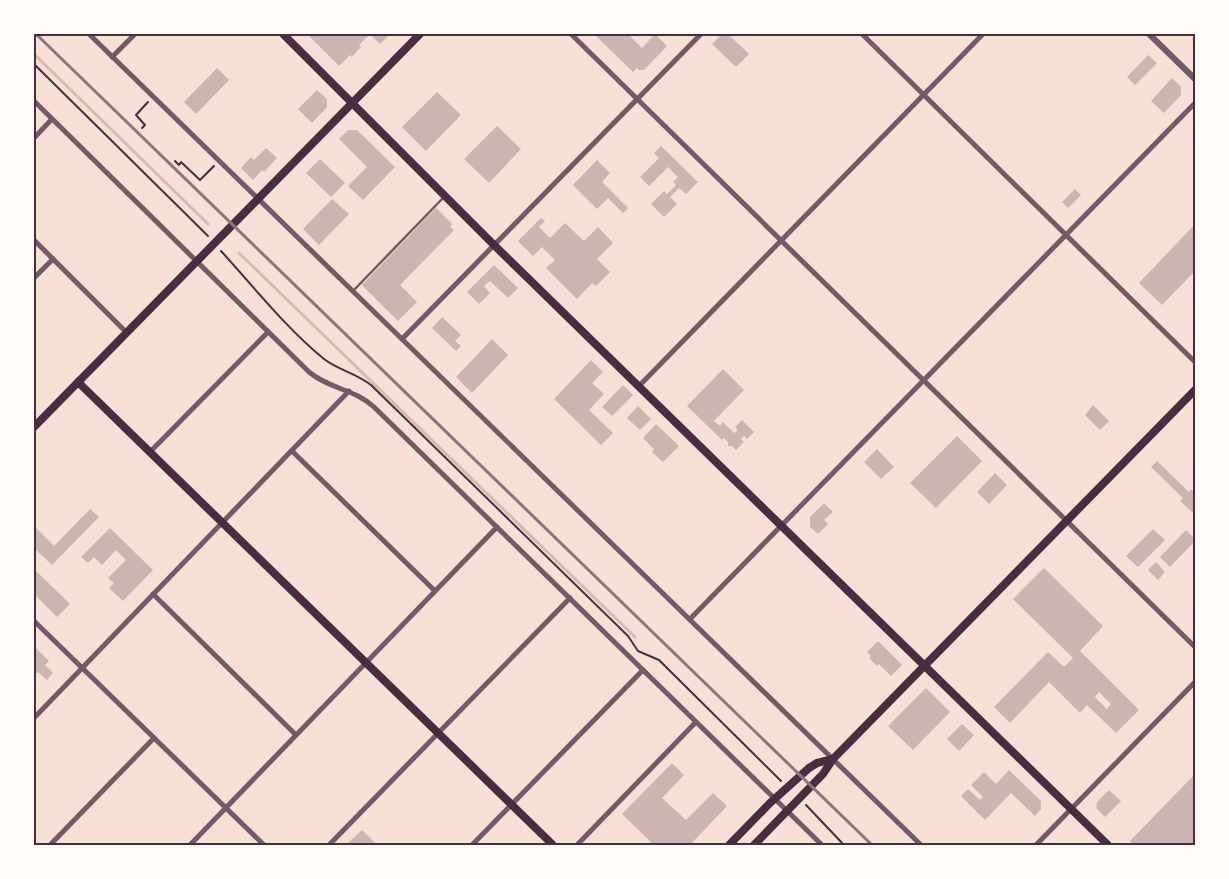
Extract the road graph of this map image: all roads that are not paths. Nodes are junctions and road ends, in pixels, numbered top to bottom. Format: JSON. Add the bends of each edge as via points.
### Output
{"nodes":[{"id":1,"x":89,"y":34,"type":"edge"},
{"id":2,"x":135,"y":34,"type":"edge"},
{"id":3,"x":283,"y":34,"type":"edge"},
{"id":4,"x":420,"y":34,"type":"edge"},
{"id":5,"x":571,"y":34,"type":"edge"},
{"id":6,"x":701,"y":34,"type":"edge"},
{"id":7,"x":862,"y":34,"type":"edge"},
{"id":8,"x":983,"y":34,"type":"edge"},
{"id":9,"x":1149,"y":34,"type":"edge"},
{"id":10,"x":112,"y":56,"type":"junction"},
{"id":11,"x":1195,"y":79,"type":"edge"},
{"id":12,"x":924,"y":94,"type":"junction"},
{"id":13,"x":637,"y":99,"type":"junction"},
{"id":14,"x":34,"y":101,"type":"edge"},
{"id":15,"x":353,"y":103,"type":"junction"},
{"id":16,"x":1195,"y":103,"type":"edge"},
{"id":17,"x":52,"y":119,"type":"junction"},
{"id":18,"x":34,"y":138,"type":"edge"},
{"id":19,"x":445,"y":195,"type":"junction"},
{"id":20,"x":258,"y":198,"type":"junction"},
{"id":21,"x":1066,"y":234,"type":"junction"},
{"id":22,"x":34,"y":240,"type":"edge"},
{"id":23,"x":781,"y":240,"type":"junction"},
{"id":24,"x":494,"y":245,"type":"junction"},
{"id":25,"x":53,"y":259,"type":"junction"},
{"id":26,"x":196,"y":261,"type":"junction"},
{"id":27,"x":34,"y":278,"type":"edge"},
{"id":28,"x":352,"y":291,"type":"junction"},
{"id":29,"x":126,"y":332,"type":"junction"},
{"id":30,"x":268,"y":332,"type":"junction"},
{"id":31,"x":402,"y":339,"type":"junction"},
{"id":32,"x":1195,"y":362,"type":"edge"},
{"id":33,"x":923,"y":380,"type":"junction"},
{"id":34,"x":78,"y":382,"type":"junction"},
{"id":35,"x":639,"y":386,"type":"junction"},
{"id":36,"x":1195,"y":390,"type":"edge"},
{"id":37,"x":349,"y":391,"type":"junction"},
{"id":38,"x":34,"y":427,"type":"edge"},
{"id":39,"x":292,"y":451,"type":"junction"},
{"id":40,"x":150,"y":452,"type":"junction"},
{"id":41,"x":1067,"y":521,"type":"junction"},
{"id":42,"x":222,"y":523,"type":"junction"},
{"id":43,"x":781,"y":525,"type":"junction"},
{"id":44,"x":497,"y":527,"type":"junction"},
{"id":45,"x":435,"y":591,"type":"junction"},
{"id":46,"x":153,"y":594,"type":"junction"},
{"id":47,"x":570,"y":598,"type":"junction"},
{"id":48,"x":690,"y":619,"type":"junction"},
{"id":49,"x":34,"y":621,"type":"edge"},
{"id":50,"x":1195,"y":647,"type":"edge"},
{"id":51,"x":366,"y":663,"type":"junction"},
{"id":52,"x":925,"y":666,"type":"junction"},
{"id":53,"x":82,"y":668,"type":"junction"},
{"id":54,"x":643,"y":670,"type":"junction"},
{"id":55,"x":1195,"y":682,"type":"edge"},
{"id":56,"x":34,"y":718,"type":"edge"},
{"id":57,"x":696,"y":722,"type":"junction"},
{"id":58,"x":438,"y":733,"type":"junction"},
{"id":59,"x":296,"y":735,"type":"junction"},
{"id":60,"x":154,"y":738,"type":"junction"},
{"id":61,"x":833,"y":759,"type":"junction"},
{"id":62,"x":775,"y":799,"type":"junction"},
{"id":63,"x":512,"y":805,"type":"junction"},
{"id":64,"x":226,"y":808,"type":"junction"},
{"id":65,"x":1071,"y":809,"type":"junction"},
{"id":66,"x":787,"y":811,"type":"junction"},
{"id":67,"x":50,"y":845,"type":"edge"},
{"id":68,"x":190,"y":845,"type":"edge"},
{"id":69,"x":264,"y":845,"type":"edge"},
{"id":70,"x":329,"y":845,"type":"edge"},
{"id":71,"x":472,"y":845,"type":"edge"},
{"id":72,"x":553,"y":845,"type":"edge"},
{"id":73,"x":577,"y":845,"type":"edge"},
{"id":74,"x":729,"y":845,"type":"edge"},
{"id":75,"x":754,"y":845,"type":"edge"},
{"id":76,"x":822,"y":845,"type":"edge"},
{"id":77,"x":921,"y":845,"type":"edge"},
{"id":78,"x":1036,"y":845,"type":"edge"},
{"id":79,"x":1108,"y":845,"type":"edge"}],
"edges":[{"from":1,"to":10,"type":"street"},
{"from":2,"to":10,"type":"street"},
{"from":3,"to":15,"type":"main road"},
{"from":4,"to":15,"type":"main road"},
{"from":5,"to":13,"type":"street"},
{"from":6,"to":13,"type":"street"},
{"from":7,"to":12,"type":"street"},
{"from":8,"to":12,"type":"street"},
{"from":9,"to":11,"type":"street"},
{"from":10,"to":20,"type":"street"},
{"from":12,"to":21,"type":"street"},
{"from":12,"to":23,"type":"street"},
{"from":13,"to":23,"type":"street"},
{"from":13,"to":24,"type":"street"},
{"from":14,"to":17,"type":"street"},
{"from":15,"to":19,"type":"main road"},
{"from":15,"to":20,"type":"main road"},
{"from":16,"to":21,"type":"street"},
{"from":17,"to":18,"type":"street"},
{"from":17,"to":26,"type":"street"},
{"from":19,"to":24,"type":"main road"},
{"from":19,"to":28,"type":"lane"},
{"from":20,"to":26,"type":"main road"},
{"from":20,"to":28,"type":"street"},
{"from":21,"to":32,"type":"street"},
{"from":21,"to":33,"type":"street"},
{"from":22,"to":25,"type":"street"},
{"from":23,"to":33,"type":"street"},
{"from":23,"to":35,"type":"street"},
{"from":24,"to":31,"type":"street"},
{"from":24,"to":35,"type":"main road"},
{"from":25,"to":27,"type":"street"},
{"from":25,"to":29,"type":"street"},
{"from":26,"to":29,"type":"main road"},
{"from":26,"to":30,"type":"street"},
{"from":28,"to":31,"type":"street"},
{"from":29,"to":34,"type":"main road"},
{"from":30,"to":37,"type":"street","via":[[315,377],[329,386]]},
{"from":30,"to":40,"type":"street"},
{"from":31,"to":48,"type":"street"},
{"from":33,"to":41,"type":"street"},
{"from":33,"to":43,"type":"street"},
{"from":34,"to":38,"type":"main road"},
{"from":34,"to":40,"type":"main road"},
{"from":35,"to":43,"type":"main road"},
{"from":36,"to":41,"type":"main road"},
{"from":37,"to":39,"type":"street"},
{"from":37,"to":44,"type":"street","via":[[374,407]]},
{"from":39,"to":42,"type":"street"},
{"from":39,"to":45,"type":"street"},
{"from":40,"to":42,"type":"main road"},
{"from":41,"to":50,"type":"street"},
{"from":41,"to":52,"type":"main road"},
{"from":42,"to":46,"type":"street"},
{"from":42,"to":51,"type":"main road"},
{"from":43,"to":48,"type":"street"},
{"from":43,"to":52,"type":"main road"},
{"from":44,"to":45,"type":"street"},
{"from":44,"to":47,"type":"street"},
{"from":45,"to":51,"type":"street"},
{"from":46,"to":53,"type":"street"},
{"from":46,"to":59,"type":"street"},
{"from":47,"to":54,"type":"street"},
{"from":47,"to":58,"type":"street"},
{"from":48,"to":61,"type":"street"},
{"from":49,"to":53,"type":"street"},
{"from":51,"to":58,"type":"main road"},
{"from":51,"to":59,"type":"street"},
{"from":52,"to":61,"type":"main road"},
{"from":52,"to":65,"type":"main road"},
{"from":53,"to":56,"type":"street"},
{"from":53,"to":60,"type":"street"},
{"from":54,"to":57,"type":"street"},
{"from":54,"to":63,"type":"street"},
{"from":55,"to":65,"type":"street"},
{"from":57,"to":62,"type":"street"},
{"from":57,"to":73,"type":"street"},
{"from":58,"to":63,"type":"main road"},
{"from":58,"to":70,"type":"street"},
{"from":59,"to":64,"type":"street"},
{"from":60,"to":64,"type":"street"},
{"from":60,"to":67,"type":"street"},
{"from":61,"to":62,"type":"main road","via":[[813,766]]},
{"from":61,"to":66,"type":"main road"},
{"from":61,"to":77,"type":"street"},
{"from":62,"to":66,"type":"street"},
{"from":62,"to":74,"type":"main road"},
{"from":63,"to":71,"type":"street"},
{"from":63,"to":72,"type":"main road"},
{"from":64,"to":68,"type":"street"},
{"from":64,"to":69,"type":"street"},
{"from":65,"to":78,"type":"street"},
{"from":65,"to":79,"type":"main road"},
{"from":66,"to":75,"type":"main road"},
{"from":66,"to":76,"type":"street"}]}
